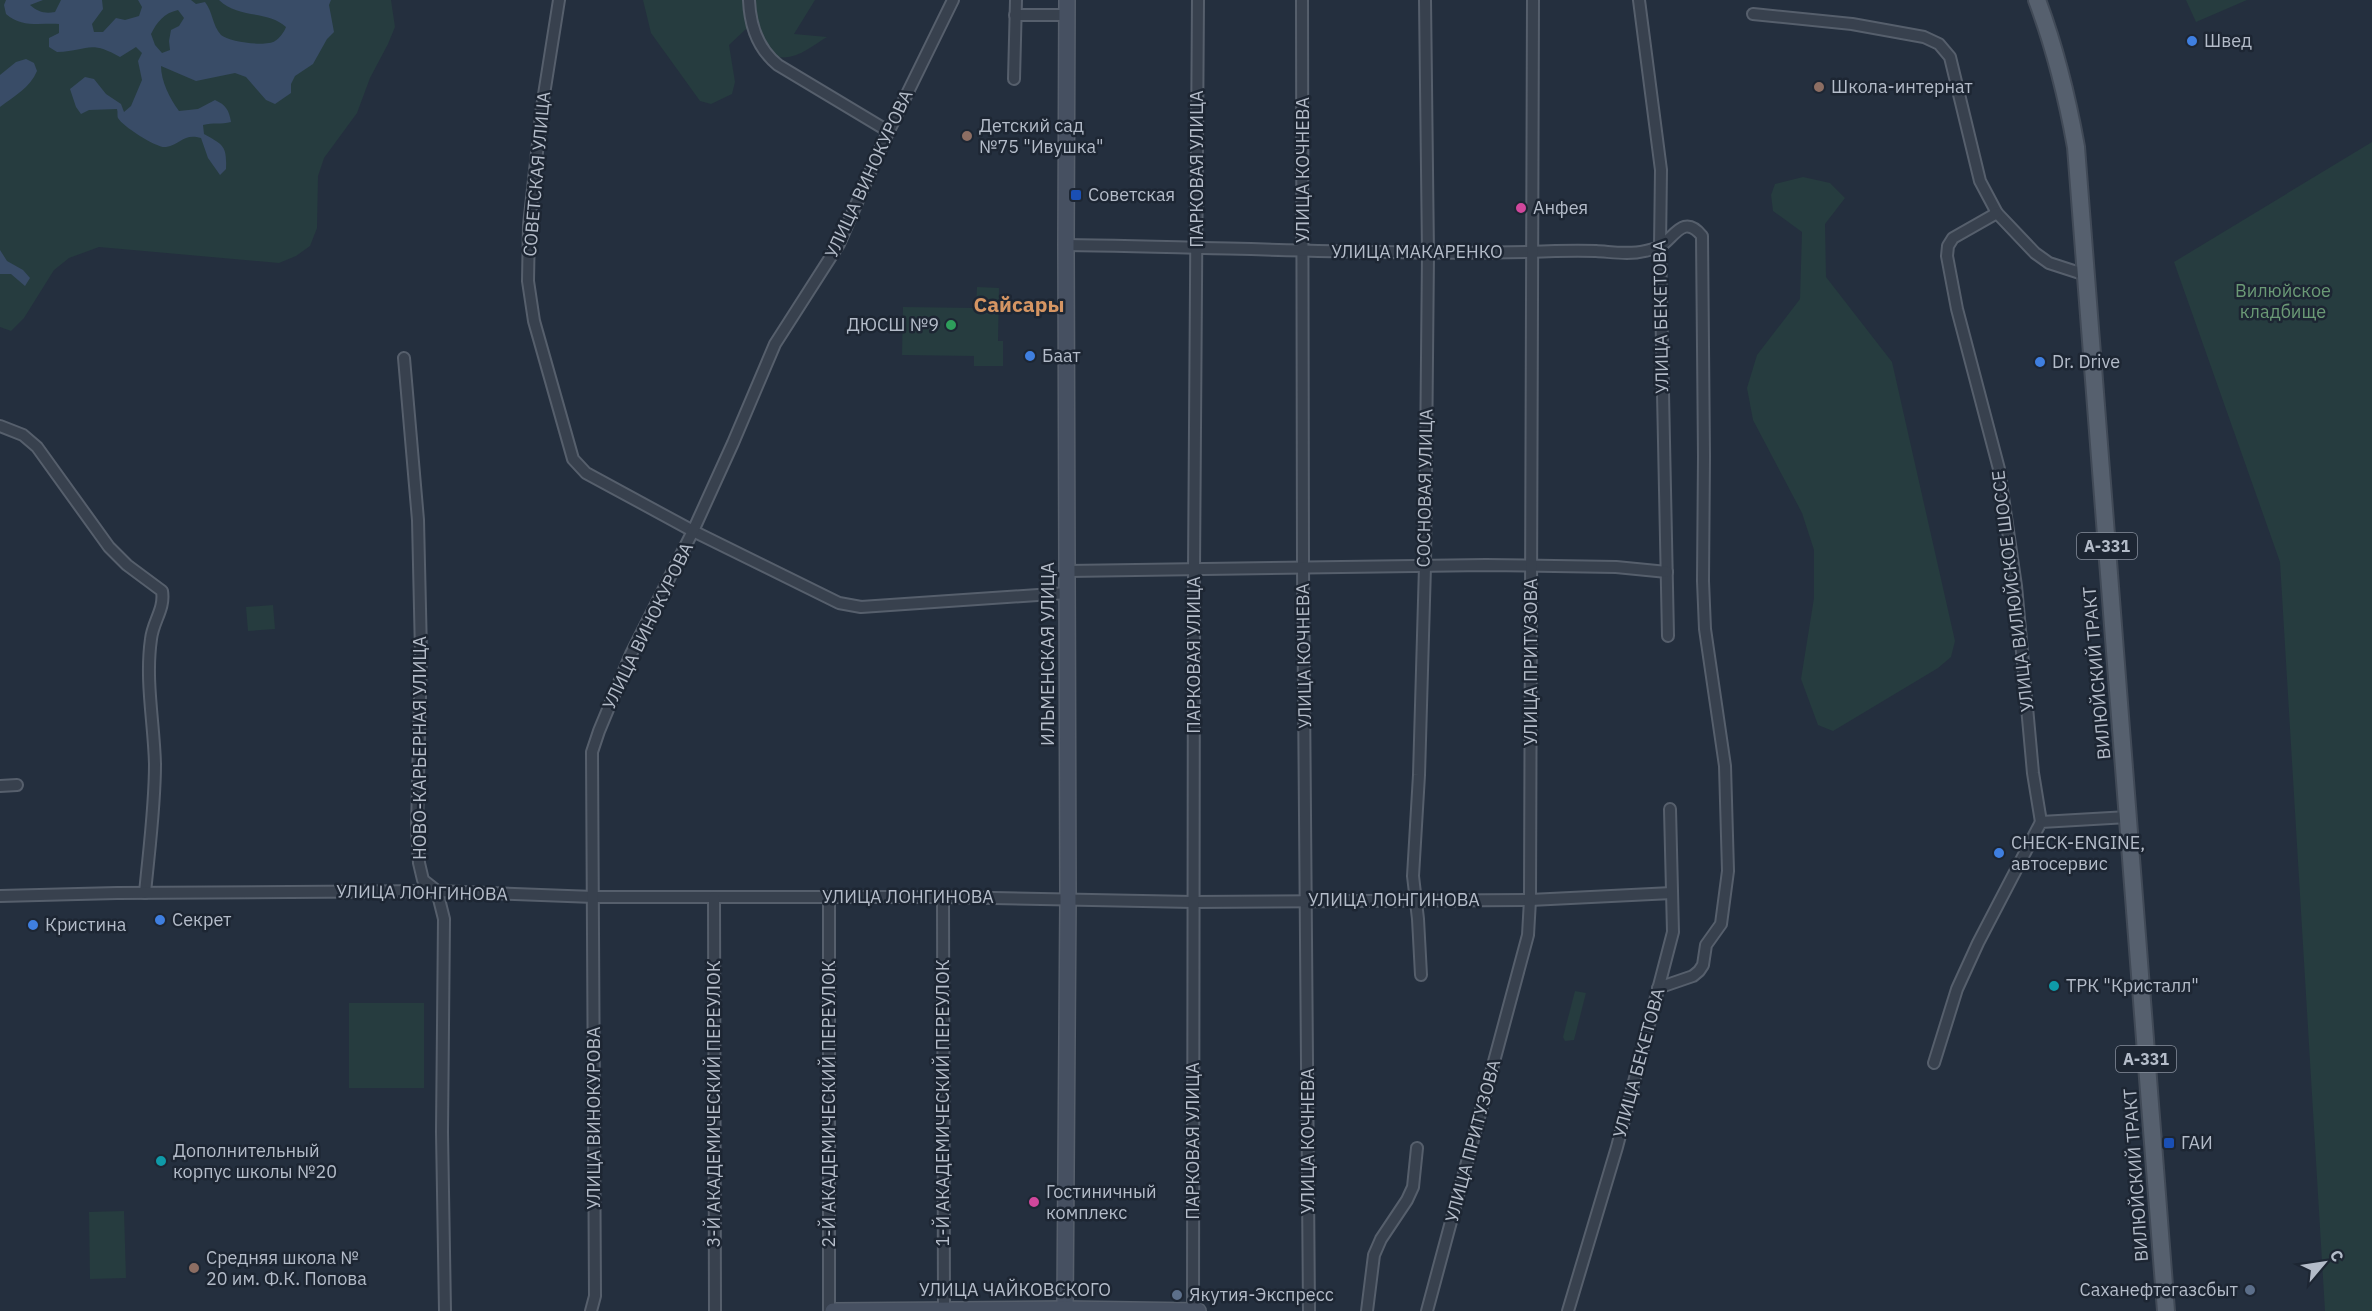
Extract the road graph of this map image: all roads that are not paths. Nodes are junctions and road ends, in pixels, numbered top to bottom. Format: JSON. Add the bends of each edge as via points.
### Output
{"nodes":[{"id":1,"x":559,"y":0,"type":"edge"},
{"id":2,"x":749,"y":0,"type":"edge"},
{"id":3,"x":952,"y":0,"type":"edge"},
{"id":4,"x":1016,"y":0,"type":"edge"},
{"id":5,"x":1198,"y":0,"type":"edge"},
{"id":6,"x":1302,"y":0,"type":"edge"},
{"id":7,"x":1425,"y":0,"type":"edge"},
{"id":8,"x":1533,"y":0,"type":"edge"},
{"id":9,"x":1639,"y":0,"type":"edge"},
{"id":10,"x":2037,"y":0,"type":"edge"},
{"id":11,"x":1067,"y":7,"type":"edge"},
{"id":12,"x":1753,"y":14,"type":"dead end"},
{"id":13,"x":1015,"y":15,"type":"junction"},
{"id":14,"x":1014,"y":80,"type":"dead end"},
{"id":15,"x":888,"y":131,"type":"junction"},
{"id":16,"x":1997,"y":213,"type":"junction"},
{"id":17,"x":1066,"y":245,"type":"junction"},
{"id":18,"x":1197,"y":247,"type":"junction"},
{"id":19,"x":1660,"y":247,"type":"junction"},
{"id":20,"x":1304,"y":251,"type":"junction"},
{"id":21,"x":1532,"y":252,"type":"junction"},
{"id":22,"x":1428,"y":254,"type":"junction"},
{"id":23,"x":2086,"y":276,"type":"junction"},
{"id":24,"x":404,"y":358,"type":"dead end"},
{"id":25,"x":0,"y":426,"type":"edge"},
{"id":26,"x":693,"y":531,"type":"junction"},
{"id":27,"x":1425,"y":566,"type":"junction"},
{"id":28,"x":1532,"y":567,"type":"junction"},
{"id":29,"x":1303,"y":568,"type":"junction"},
{"id":30,"x":1194,"y":570,"type":"junction"},
{"id":31,"x":1068,"y":571,"type":"junction"},
{"id":32,"x":1667,"y":572,"type":"junction"},
{"id":33,"x":1067,"y":593,"type":"junction"},
{"id":34,"x":1668,"y":636,"type":"dead end"},
{"id":35,"x":17,"y":785,"type":"dead end"},
{"id":36,"x":0,"y":786,"type":"edge"},
{"id":37,"x":1670,"y":809,"type":"dead end"},
{"id":38,"x":2128,"y":817,"type":"junction"},
{"id":39,"x":2041,"y":822,"type":"junction"},
{"id":40,"x":437,"y":891,"type":"junction"},
{"id":41,"x":145,"y":893,"type":"junction"},
{"id":42,"x":1672,"y":893,"type":"junction"},
{"id":43,"x":0,"y":896,"type":"edge"},
{"id":44,"x":594,"y":897,"type":"junction"},
{"id":45,"x":714,"y":897,"type":"junction"},
{"id":46,"x":829,"y":897,"type":"junction"},
{"id":47,"x":943,"y":897,"type":"junction"},
{"id":48,"x":1068,"y":900,"type":"junction"},
{"id":49,"x":1306,"y":900,"type":"junction"},
{"id":50,"x":1415,"y":900,"type":"junction"},
{"id":51,"x":1530,"y":900,"type":"junction"},
{"id":52,"x":1193,"y":902,"type":"junction"},
{"id":53,"x":1421,"y":975,"type":"dead end"},
{"id":54,"x":1658,"y":988,"type":"junction"},
{"id":55,"x":1934,"y":1063,"type":"dead end"},
{"id":56,"x":1417,"y":1148,"type":"dead end"},
{"id":57,"x":1065,"y":1309,"type":"junction"},
{"id":58,"x":944,"y":1310,"type":"edge"},
{"id":59,"x":445,"y":1311,"type":"edge"},
{"id":60,"x":591,"y":1311,"type":"edge"},
{"id":61,"x":715,"y":1311,"type":"edge"},
{"id":62,"x":831,"y":1311,"type":"edge"},
{"id":63,"x":1193,"y":1311,"type":"edge"},
{"id":64,"x":1198,"y":1311,"type":"edge"},
{"id":65,"x":1309,"y":1311,"type":"edge"},
{"id":66,"x":1367,"y":1311,"type":"edge"},
{"id":67,"x":1427,"y":1311,"type":"edge"},
{"id":68,"x":1568,"y":1311,"type":"edge"},
{"id":69,"x":2166,"y":1311,"type":"edge"}],
"edges":[{"from":1,"to":26,"type":"street","name":"СОВЕТСКАЯ УЛИЦА","via":[[529,225],[528,281],[534,321],[573,459],[586,473]]},
{"from":2,"to":15,"type":"street","via":[[752,23],[768,57]]},
{"from":3,"to":15,"type":"street","name":"УЛИЦА ВИНОКУРОВА"},
{"from":4,"to":13,"type":"street"},
{"from":5,"to":18,"type":"street","name":"ПАРКОВАЯ УЛИЦА"},
{"from":6,"to":20,"type":"street","name":"УЛИЦА КОЧНЕВА"},
{"from":7,"to":22,"type":"street","name":"СОСНОВАЯ УЛИЦА"},
{"from":8,"to":21,"type":"street","name":"УЛИЦА ПРИТУЗОВА"},
{"from":9,"to":19,"type":"street","name":"УЛИЦА БЕКЕТОВА","via":[[1661,170]]},
{"from":10,"to":23,"type":"main road","name":"ВИЛЮЙСКИЙ ТРАКТ","number":"А-331","via":[[2055,55],[2076,147]]},
{"from":11,"to":13,"type":"street"},
{"from":11,"to":17,"type":"main road","name":"ИЛЬМЕНСКАЯ УЛИЦА"},
{"from":12,"to":16,"type":"street","via":[[1852,24],[1924,37],[1939,44],[1950,57],[1980,181]]},
{"from":13,"to":14,"type":"street"},
{"from":15,"to":26,"type":"street","name":"УЛИЦА ВИНОКУРОВА","via":[[839,243],[775,344]]},
{"from":16,"to":23,"type":"street","via":[[2049,263]]},
{"from":16,"to":39,"type":"street","name":"УЛИЦА ВИЛЮЙСКОЕ ШОССЕ","via":[[1953,238],[1947,256],[1999,469],[2016,586]]},
{"from":17,"to":18,"type":"street","name":"УЛИЦА МАКАРЕНКО"},
{"from":17,"to":31,"type":"main road","name":"ИЛЬМЕНСКАЯ УЛИЦА"},
{"from":18,"to":20,"type":"street","name":"УЛИЦА МАКАРЕНКО"},
{"from":18,"to":30,"type":"street","name":"ПАРКОВАЯ УЛИЦА"},
{"from":19,"to":21,"type":"street","name":"УЛИЦА МАКАРЕНКО","via":[[1634,253]]},
{"from":19,"to":32,"type":"street","name":"УЛИЦА БЕКЕТОВА"},
{"from":19,"to":54,"type":"street","via":[[1671,235],[1690,226],[1702,236],[1704,610],[1725,766],[1729,847],[1724,913],[1706,945],[1703,965],[1693,976]]},
{"from":20,"to":22,"type":"street","name":"УЛИЦА МАКАРЕНКО"},
{"from":20,"to":29,"type":"street","name":"УЛИЦА КОЧНЕВА"},
{"from":21,"to":22,"type":"street","name":"УЛИЦА МАКАРЕНКО"},
{"from":21,"to":28,"type":"street","name":"УЛИЦА ПРИТУЗОВА"},
{"from":22,"to":27,"type":"street","name":"СОСНОВАЯ УЛИЦА"},
{"from":23,"to":38,"type":"main road","name":"ВИЛЮЙСКИЙ ТРАКТ","number":"А-331"},
{"from":24,"to":40,"type":"street","name":"НОВО-КАРЬЕРНАЯ УЛИЦА","via":[[418,520],[419,863],[423,880]]},
{"from":25,"to":41,"type":"street","via":[[23,435],[37,447],[110,547],[162,591],[164,600],[151,639],[150,704],[155,764]]},
{"from":26,"to":33,"type":"street","name":"СОВЕТСКАЯ УЛИЦА","via":[[839,603],[861,607]]},
{"from":26,"to":44,"type":"street","name":"УЛИЦА ВИНОКУРОВА","via":[[631,654],[592,752]]},
{"from":27,"to":28,"type":"street"},
{"from":27,"to":29,"type":"street"},
{"from":27,"to":50,"type":"street","name":"СОСНОВАЯ УЛИЦА"},
{"from":28,"to":32,"type":"street","via":[[1616,567]]},
{"from":28,"to":51,"type":"street","name":"УЛИЦА ПРИТУЗОВА"},
{"from":29,"to":30,"type":"street"},
{"from":29,"to":49,"type":"street","name":"УЛИЦА КОЧНЕВА"},
{"from":30,"to":31,"type":"street"},
{"from":30,"to":52,"type":"street","name":"ПАРКОВАЯ УЛИЦА"},
{"from":31,"to":33,"type":"main road","name":"ИЛЬМЕНСКАЯ УЛИЦА"},
{"from":32,"to":34,"type":"street","name":"УЛИЦА БЕКЕТОВА"},
{"from":33,"to":48,"type":"main road","name":"ИЛЬМЕНСКАЯ УЛИЦА"},
{"from":35,"to":36,"type":"street"},
{"from":37,"to":42,"type":"street","name":"УЛИЦА БЕКЕТОВА"},
{"from":38,"to":39,"type":"street"},
{"from":38,"to":69,"type":"main road","name":"ВИЛЮЙСКИЙ ТРАКТ","number":"А-331"},
{"from":39,"to":55,"type":"street","via":[[1961,980]]},
{"from":40,"to":41,"type":"street","name":"УЛИЦА ЛОНГИНОВА"},
{"from":40,"to":44,"type":"street","name":"УЛИЦА ЛОНГИНОВА"},
{"from":40,"to":59,"type":"street","name":"НОВО-КАРЬЕРНАЯ УЛИЦА","via":[[444,919]]},
{"from":41,"to":43,"type":"street","name":"УЛИЦА ЛОНГИНОВА"},
{"from":42,"to":51,"type":"street","name":"УЛИЦА ЛОНГИНОВА"},
{"from":42,"to":54,"type":"street","name":"УЛИЦА БЕКЕТОВА","via":[[1673,932]]},
{"from":44,"to":45,"type":"street","name":"УЛИЦА ЛОНГИНОВА"},
{"from":44,"to":60,"type":"street","name":"УЛИЦА ВИНОКУРОВА","via":[[595,1296]]},
{"from":45,"to":46,"type":"street","name":"УЛИЦА ЛОНГИНОВА"},
{"from":45,"to":61,"type":"street","name":"3-Й АКАДЕМИЧЕСКИЙ ПЕРЕУЛОК"},
{"from":46,"to":47,"type":"street","name":"УЛИЦА ЛОНГИНОВА"},
{"from":46,"to":62,"type":"street","name":"2-Й АКАДЕМИЧЕСКИЙ ПЕРЕУЛОК"},
{"from":47,"to":48,"type":"street","name":"УЛИЦА ЛОНГИНОВА"},
{"from":47,"to":58,"type":"street","name":"1-Й АКАДЕМИЧЕСКИЙ ПЕРЕУЛОК"},
{"from":48,"to":52,"type":"street","name":"УЛИЦА ЛОНГИНОВА"},
{"from":48,"to":57,"type":"main road","name":"ИЛЬМЕНСКАЯ УЛИЦА"},
{"from":49,"to":50,"type":"street","name":"УЛИЦА ЛОНГИНОВА"},
{"from":49,"to":52,"type":"street","name":"УЛИЦА ЛОНГИНОВА"},
{"from":49,"to":65,"type":"street","name":"УЛИЦА КОЧНЕВА"},
{"from":50,"to":51,"type":"street","name":"УЛИЦА ЛОНГИНОВА"},
{"from":50,"to":53,"type":"street","name":"СОСНОВАЯ УЛИЦА"},
{"from":51,"to":67,"type":"street","name":"УЛИЦА ПРИТУЗОВА","via":[[1527,941]]},
{"from":52,"to":63,"type":"street","name":"ПАРКОВАЯ УЛИЦА"},
{"from":54,"to":68,"type":"street","name":"УЛИЦА БЕКЕТОВА","via":[[1617,1147]]},
{"from":56,"to":66,"type":"street","via":[[1413,1186],[1374,1256]]},
{"from":57,"to":58,"type":"main road","name":"УЛИЦА ЧАЙКОВСКОГО"},
{"from":57,"to":63,"type":"main road","name":"УЛИЦА ЧАЙКОВСКОГО"},
{"from":58,"to":62,"type":"main road","name":"УЛИЦА ЧАЙКОВСКОГО"},
{"from":63,"to":64,"type":"main road","name":"УЛИЦА ЧАЙКОВСКОГО"}]}
